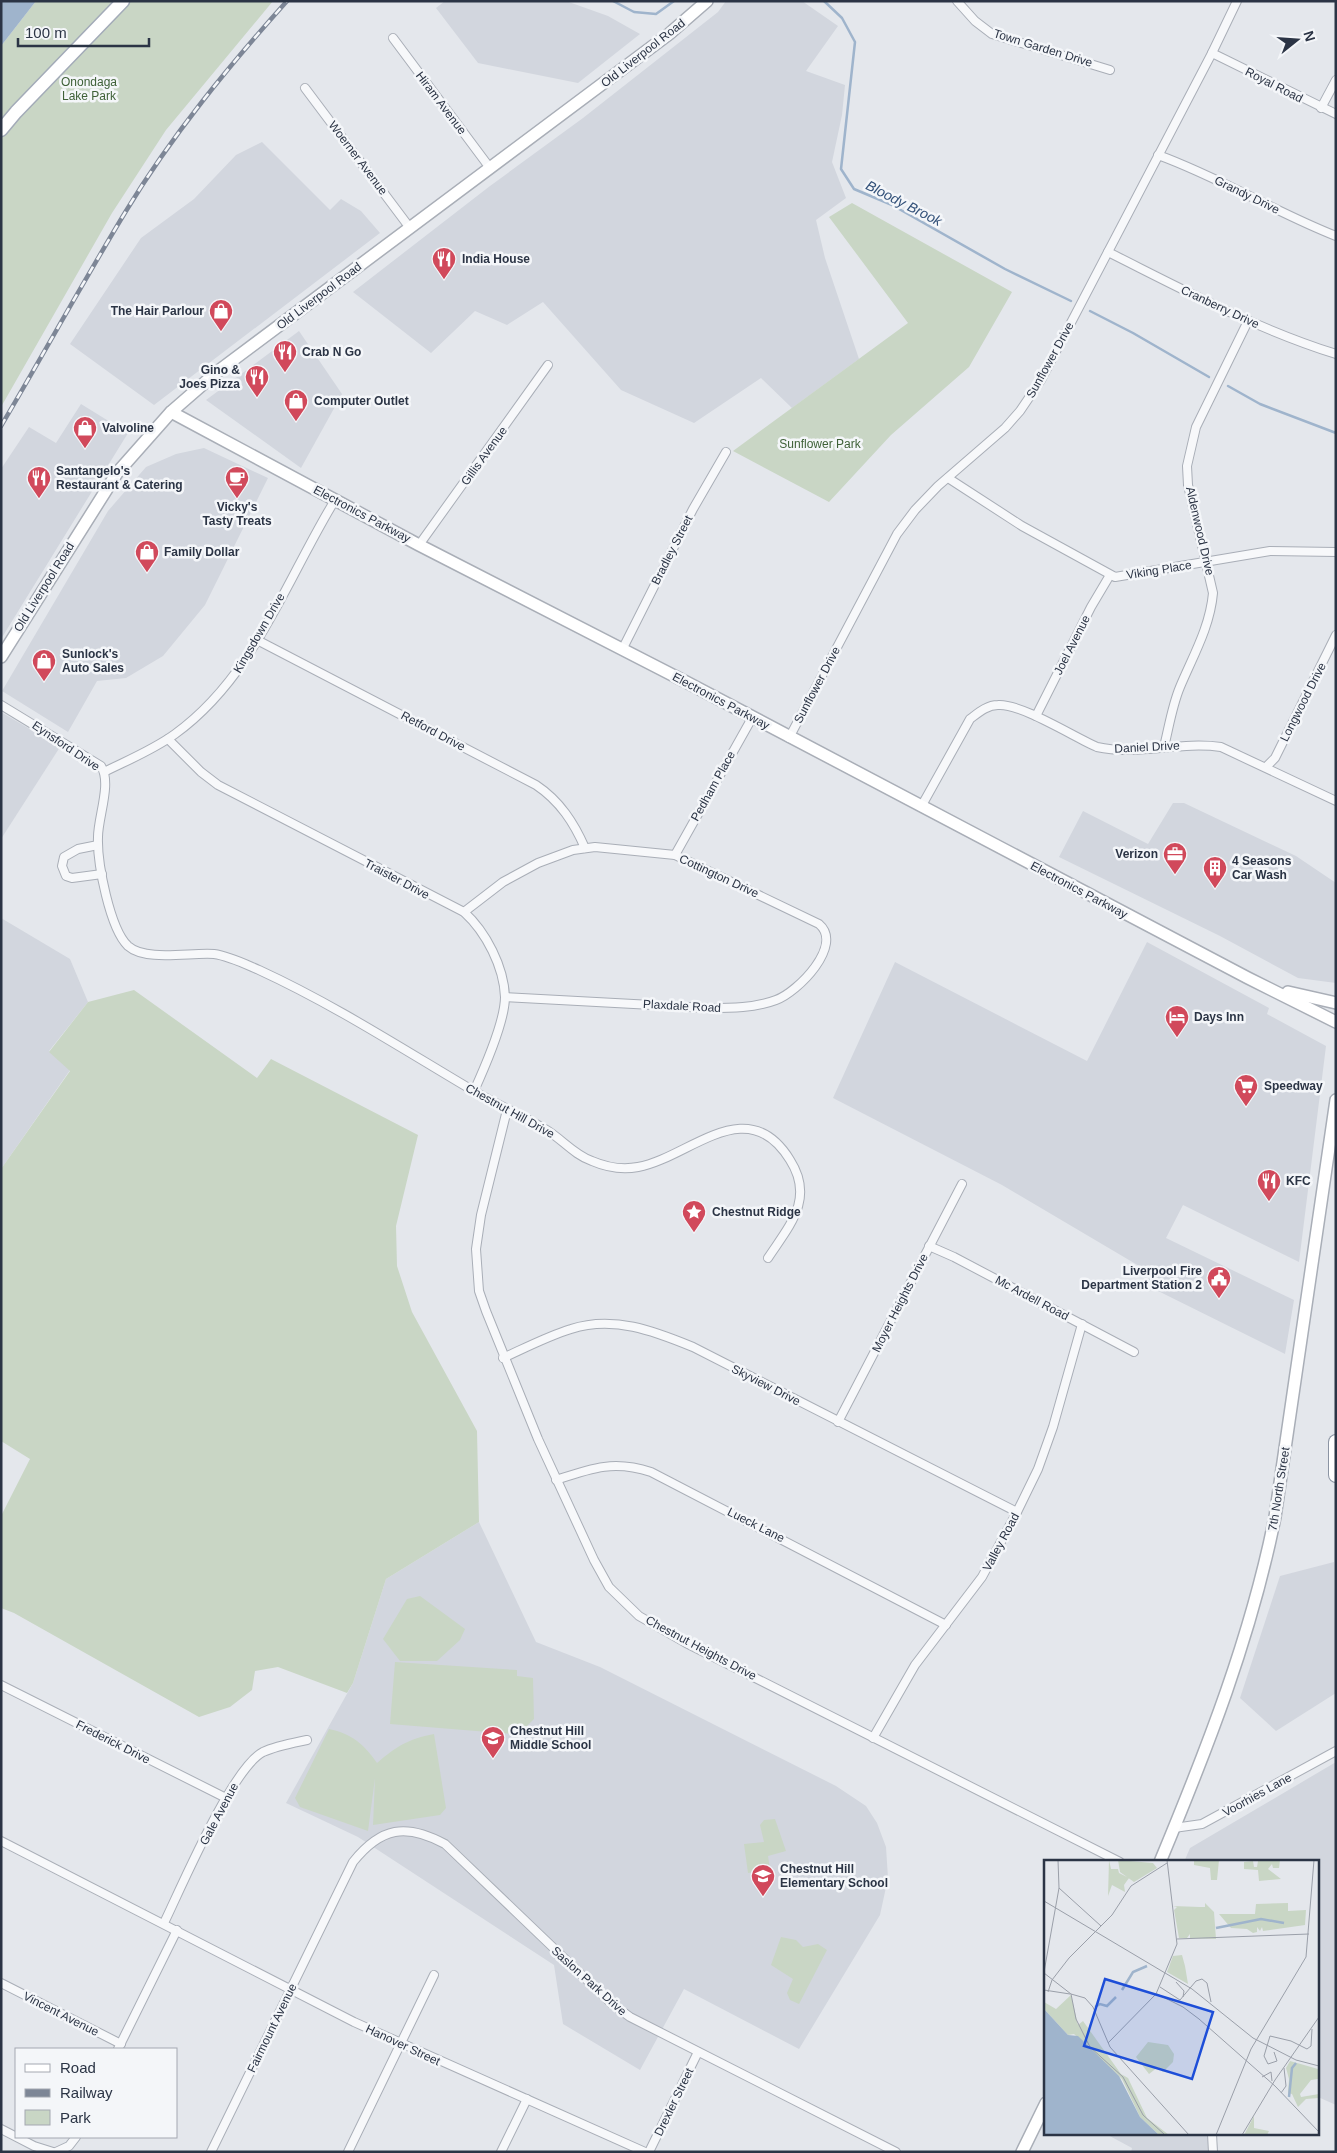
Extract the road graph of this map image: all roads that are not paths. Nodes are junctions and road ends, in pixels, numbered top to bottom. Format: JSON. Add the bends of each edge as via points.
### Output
{"nodes":[{"id":1,"x":123,"y":1,"type":"edge"},
{"id":2,"x":707,"y":1,"type":"edge"},
{"id":3,"x":957,"y":1,"type":"edge"},
{"id":4,"x":1237,"y":1,"type":"edge"},
{"id":5,"x":393,"y":38,"type":"dead end"},
{"id":6,"x":1212,"y":53,"type":"junction"},
{"id":7,"x":1110,"y":70,"type":"dead end"},
{"id":8,"x":1336,"y":80,"type":"edge"},
{"id":9,"x":305,"y":88,"type":"dead end"},
{"id":10,"x":1321,"y":108,"type":"junction"},
{"id":11,"x":1336,"y":114,"type":"edge"},
{"id":12,"x":1,"y":130,"type":"edge"},
{"id":13,"x":1158,"y":155,"type":"junction"},
{"id":14,"x":490,"y":168,"type":"junction"},
{"id":15,"x":410,"y":228,"type":"junction"},
{"id":16,"x":1336,"y":236,"type":"edge"},
{"id":17,"x":1108,"y":252,"type":"junction"},
{"id":18,"x":1248,"y":321,"type":"junction"},
{"id":19,"x":1336,"y":354,"type":"edge"},
{"id":20,"x":548,"y":366,"type":"dead end"},
{"id":21,"x":171,"y":412,"type":"junction"},
{"id":22,"x":726,"y":452,"type":"dead end"},
{"id":23,"x":948,"y":478,"type":"junction"},
{"id":24,"x":335,"y":500,"type":"junction"},
{"id":25,"x":419,"y":545,"type":"junction"},
{"id":26,"x":1336,"y":552,"type":"edge"},
{"id":27,"x":1207,"y":562,"type":"junction"},
{"id":28,"x":1110,"y":575,"type":"junction"},
{"id":29,"x":1336,"y":635,"type":"edge"},
{"id":30,"x":257,"y":640,"type":"junction"},
{"id":31,"x":622,"y":650,"type":"junction"},
{"id":32,"x":1,"y":657,"type":"edge"},
{"id":33,"x":1,"y":705,"type":"edge"},
{"id":34,"x":1036,"y":716,"type":"junction"},
{"id":35,"x":752,"y":718,"type":"junction"},
{"id":36,"x":168,"y":738,"type":"junction"},
{"id":37,"x":789,"y":738,"type":"junction"},
{"id":38,"x":1164,"y":747,"type":"junction"},
{"id":39,"x":1266,"y":767,"type":"junction"},
{"id":40,"x":104,"y":772,"type":"junction"},
{"id":41,"x":1336,"y":801,"type":"edge"},
{"id":42,"x":921,"y":807,"type":"junction"},
{"id":43,"x":98,"y":845,"type":"junction"},
{"id":44,"x":585,"y":848,"type":"junction"},
{"id":45,"x":675,"y":855,"type":"junction"},
{"id":46,"x":102,"y":874,"type":"junction"},
{"id":47,"x":464,"y":912,"type":"junction"},
{"id":48,"x":827,"y":939,"type":"joint"},
{"id":49,"x":128,"y":946,"type":"joint"},
{"id":50,"x":1272,"y":988,"type":"junction"},
{"id":51,"x":505,"y":997,"type":"junction"},
{"id":52,"x":1336,"y":1003,"type":"edge"},
{"id":53,"x":1336,"y":1022,"type":"edge"},
{"id":54,"x":474,"y":1091,"type":"junction"},
{"id":55,"x":1336,"y":1100,"type":"edge"},
{"id":56,"x":507,"y":1110,"type":"junction"},
{"id":57,"x":962,"y":1184,"type":"dead end"},
{"id":58,"x":929,"y":1246,"type":"junction"},
{"id":59,"x":768,"y":1258,"type":"dead end"},
{"id":60,"x":1082,"y":1324,"type":"junction"},
{"id":61,"x":1134,"y":1352,"type":"dead end"},
{"id":62,"x":504,"y":1358,"type":"junction"},
{"id":63,"x":838,"y":1422,"type":"junction"},
{"id":64,"x":1336,"y":1442,"type":"edge"},
{"id":65,"x":1336,"y":1475,"type":"edge"},
{"id":66,"x":556,"y":1480,"type":"junction"},
{"id":67,"x":1017,"y":1512,"type":"junction"},
{"id":68,"x":946,"y":1625,"type":"junction"},
{"id":69,"x":1,"y":1685,"type":"edge"},
{"id":70,"x":873,"y":1738,"type":"junction"},
{"id":71,"x":307,"y":1740,"type":"dead end"},
{"id":72,"x":1336,"y":1751,"type":"edge"},
{"id":73,"x":226,"y":1798,"type":"junction"},
{"id":74,"x":1174,"y":1828,"type":"junction"},
{"id":75,"x":1,"y":1841,"type":"edge"},
{"id":76,"x":1116,"y":1860,"type":"edge"},
{"id":77,"x":1161,"y":1860,"type":"edge"},
{"id":78,"x":332,"y":1904,"type":"joint"},
{"id":79,"x":164,"y":1923,"type":"junction"},
{"id":80,"x":177,"y":1930,"type":"junction"},
{"id":81,"x":434,"y":1975,"type":"dead end"},
{"id":82,"x":1,"y":1983,"type":"edge"},
{"id":83,"x":290,"y":1990,"type":"junction"},
{"id":84,"x":401,"y":2044,"type":"junction"},
{"id":85,"x":120,"y":2047,"type":"edge"},
{"id":86,"x":698,"y":2052,"type":"junction"},
{"id":87,"x":527,"y":2099,"type":"junction"},
{"id":88,"x":1044,"y":2107,"type":"edge"},
{"id":89,"x":1,"y":2130,"type":"edge"},
{"id":90,"x":1212,"y":2136,"type":"edge"},
{"id":91,"x":15,"y":2137,"type":"edge"},
{"id":92,"x":18,"y":2138,"type":"edge"},
{"id":93,"x":75,"y":2138,"type":"edge"},
{"id":94,"x":634,"y":2150,"type":"edge"},
{"id":95,"x":55,"y":2152,"type":"edge"},
{"id":96,"x":211,"y":2152,"type":"edge"},
{"id":97,"x":348,"y":2152,"type":"edge"},
{"id":98,"x":501,"y":2152,"type":"edge"},
{"id":99,"x":645,"y":2152,"type":"edge"},
{"id":100,"x":648,"y":2152,"type":"edge"},
{"id":101,"x":896,"y":2152,"type":"edge"},
{"id":102,"x":1022,"y":2152,"type":"edge"},
{"id":103,"x":1213,"y":2152,"type":"edge"}],
"edges":[{"from":1,"to":12,"type":"main road"},
{"from":2,"to":14,"type":"main road","name":"Old Liverpool Road","via":[[669,34]]},
{"from":3,"to":7,"type":"street","name":"Town Garden Drive","via":[[992,34]]},
{"from":4,"to":6,"type":"street","name":"Sunflower Drive"},
{"from":5,"to":14,"type":"street","name":"Hiram Avenue"},
{"from":6,"to":10,"type":"street","name":"Royal Road"},
{"from":6,"to":13,"type":"street","name":"Sunflower Drive"},
{"from":8,"to":10,"type":"street"},
{"from":9,"to":15,"type":"street","name":"Woerner Avenue"},
{"from":10,"to":11,"type":"street","name":"Royal Road"},
{"from":13,"to":16,"type":"street","name":"Grandy Drive"},
{"from":13,"to":17,"type":"street","name":"Sunflower Drive"},
{"from":14,"to":15,"type":"main road","name":"Old Liverpool Road"},
{"from":15,"to":21,"type":"main road","name":"Old Liverpool Road","via":[[217,372]]},
{"from":17,"to":18,"type":"street","name":"Cranberry Drive"},
{"from":17,"to":23,"type":"street","name":"Sunflower Drive","via":[[1041,380],[1020,411]]},
{"from":18,"to":19,"type":"street","name":"Cranberry Drive"},
{"from":18,"to":27,"type":"street","name":"Aldenwood Drive","via":[[1190,444],[1188,485]]},
{"from":20,"to":25,"type":"street","name":"Gillis Avenue"},
{"from":21,"to":24,"type":"main road","name":"Electronics Parkway"},
{"from":21,"to":32,"type":"main road","name":"Old Liverpool Road","via":[[136,449],[104,491]]},
{"from":22,"to":31,"type":"street","name":"Bradley Street","via":[[693,509]]},
{"from":23,"to":28,"type":"street","name":"Viking Place","via":[[1022,526]]},
{"from":23,"to":37,"type":"street","name":"Sunflower Drive","via":[[914,510],[897,534]]},
{"from":24,"to":25,"type":"main road","name":"Electronics Parkway"},
{"from":24,"to":30,"type":"street","name":"Kingsdown Drive"},
{"from":25,"to":31,"type":"main road","name":"Electronics Parkway"},
{"from":26,"to":27,"type":"street","name":"Viking Place","via":[[1270,551]]},
{"from":27,"to":28,"type":"street","name":"Viking Place","via":[[1132,575]]},
{"from":27,"to":38,"type":"street","name":"Aldenwood Drive","via":[[1212,606],[1175,698]]},
{"from":28,"to":34,"type":"street","name":"Joel Avenue"},
{"from":29,"to":39,"type":"street","name":"Longwood Drive","via":[[1274,758]]},
{"from":30,"to":36,"type":"street","name":"Kingsdown Drive","via":[[231,679],[201,712]]},
{"from":30,"to":44,"type":"street","name":"Retford Drive","via":[[546,791],[575,825]]},
{"from":31,"to":35,"type":"main road","name":"Electronics Parkway"},
{"from":33,"to":40,"type":"street","name":"Eynsford Drive","via":[[101,766]]},
{"from":34,"to":38,"type":"street","name":"Daniel Drive","via":[[1097,747],[1133,751]]},
{"from":34,"to":42,"type":"street","name":"Daniel Drive","via":[[996,704],[970,719]]},
{"from":35,"to":37,"type":"main road","name":"Electronics Parkway"},
{"from":35,"to":45,"type":"street","name":"Pedham Place"},
{"from":36,"to":40,"type":"street","name":"Kingsdown Drive"},
{"from":36,"to":47,"type":"street","name":"Traister Drive","via":[[218,785]]},
{"from":37,"to":42,"type":"main road","name":"Electronics Parkway"},
{"from":38,"to":39,"type":"street","name":"Daniel Drive","via":[[1200,744],[1221,747]]},
{"from":39,"to":41,"type":"street","name":"Daniel Drive"},
{"from":40,"to":43,"type":"street","name":"Eynsford Drive","via":[[106,781]]},
{"from":42,"to":50,"type":"main road","name":"Electronics Parkway"},
{"from":43,"to":46,"type":"street","name":"Eynsford Drive"},
{"from":43,"to":46,"type":"street","via":[[70,853],[64,857],[62,866],[66,876],[72,878]]},
{"from":44,"to":45,"type":"street","name":"Cottington Drive"},
{"from":44,"to":47,"type":"street","name":"Cottington Drive","via":[[538,862]]},
{"from":45,"to":48,"type":"street","name":"Cottington Drive","via":[[819,924]]},
{"from":46,"to":49,"type":"street","name":"Eynsford Drive","via":[[114,921]]},
{"from":47,"to":51,"type":"street","name":"Traister Drive","via":[[475,922],[490,947],[498,964]]},
{"from":48,"to":51,"type":"street","name":"Plaxdale Road","via":[[820,959],[794,989],[763,1004],[708,1008]]},
{"from":49,"to":54,"type":"street","name":"Chestnut Hill Drive","via":[[146,955],[218,955],[258,970],[329,1004]]},
{"from":50,"to":52,"type":"main road","name":"Electronics Parkway"},
{"from":50,"to":53,"type":"main road","name":"Electronics Parkway"},
{"from":51,"to":54,"type":"street","name":"Traister Drive","via":[[489,1060]]},
{"from":54,"to":56,"type":"street","name":"Chestnut Hill Drive"},
{"from":55,"to":74,"type":"main road","name":"7th North Street","via":[[1275,1516],[1262,1579],[1233,1676]]},
{"from":56,"to":59,"type":"street","name":"Chestnut Hill Drive","via":[[546,1129],[588,1160],[607,1167],[640,1167],[717,1132],[734,1128],[761,1134],[783,1150],[792,1162],[801,1192],[792,1220]]},
{"from":56,"to":62,"type":"street","name":"Chestnut Heights Drive","via":[[481,1215],[476,1249],[479,1291]]},
{"from":57,"to":58,"type":"street","name":"Moyer Heights Drive"},
{"from":58,"to":60,"type":"street","name":"Mc Ardell Road"},
{"from":58,"to":63,"type":"street","name":"Moyer Heights Drive"},
{"from":60,"to":61,"type":"street","name":"Mc Ardell Road"},
{"from":60,"to":67,"type":"street","name":"Valley Road","via":[[1050,1436]]},
{"from":62,"to":63,"type":"street","name":"Skyview Drive","via":[[570,1329],[602,1324],[635,1326],[693,1347]]},
{"from":62,"to":66,"type":"street","name":"Chestnut Heights Drive"},
{"from":63,"to":67,"type":"street","name":"Skyview Drive"},
{"from":64,"to":65,"type":"highway"},
{"from":66,"to":68,"type":"street","name":"Lueck Lane","via":[[614,1464],[631,1465],[651,1472]]},
{"from":66,"to":70,"type":"street","name":"Chestnut Heights Drive","via":[[609,1587],[638,1616]]},
{"from":67,"to":68,"type":"street","name":"Valley Road","via":[[982,1577]]},
{"from":68,"to":70,"type":"street","name":"Valley Road","via":[[911,1672]]},
{"from":69,"to":73,"type":"street","name":"Frederick Drive"},
{"from":70,"to":76,"type":"street","name":"Chestnut Heights Drive"},
{"from":71,"to":73,"type":"street","name":"Gale Avenue","via":[[262,1752],[249,1763]]},
{"from":72,"to":74,"type":"street","name":"Voorhies Lane","via":[[1202,1824]]},
{"from":73,"to":79,"type":"street","name":"Gale Avenue"},
{"from":74,"to":77,"type":"main road","name":"7th North Street"},
{"from":75,"to":79,"type":"street"},
{"from":78,"to":83,"type":"street","name":"Fairmount Avenue"},
{"from":78,"to":86,"type":"street","name":"Saslon Park Drive","via":[[353,1862],[366,1846],[396,1831],[427,1835],[445,1844],[611,2003],[630,2017]]},
{"from":79,"to":80,"type":"street","name":"Hanover Street"},
{"from":80,"to":83,"type":"street","name":"Hanover Street"},
{"from":80,"to":85,"type":"street"},
{"from":81,"to":84,"type":"street"},
{"from":82,"to":85,"type":"street","name":"Vincent Avenue"},
{"from":83,"to":84,"type":"street","name":"Hanover Street"},
{"from":83,"to":96,"type":"street","name":"Fairmount Avenue"},
{"from":84,"to":87,"type":"street","name":"Hanover Street"},
{"from":84,"to":97,"type":"street"},
{"from":86,"to":100,"type":"street","name":"Drexler Street"},
{"from":86,"to":101,"type":"street","name":"Saslon Park Drive"},
{"from":87,"to":94,"type":"street","name":"Hanover Street"},
{"from":87,"to":98,"type":"street"},
{"from":88,"to":102,"type":"main road"},
{"from":89,"to":91,"type":"street"},
{"from":90,"to":103,"type":"street"},
{"from":92,"to":95,"type":"street"},
{"from":93,"to":95,"type":"street","via":[[68,2146]]},
{"from":94,"to":99,"type":"street","name":"Hanover Street"}]}
